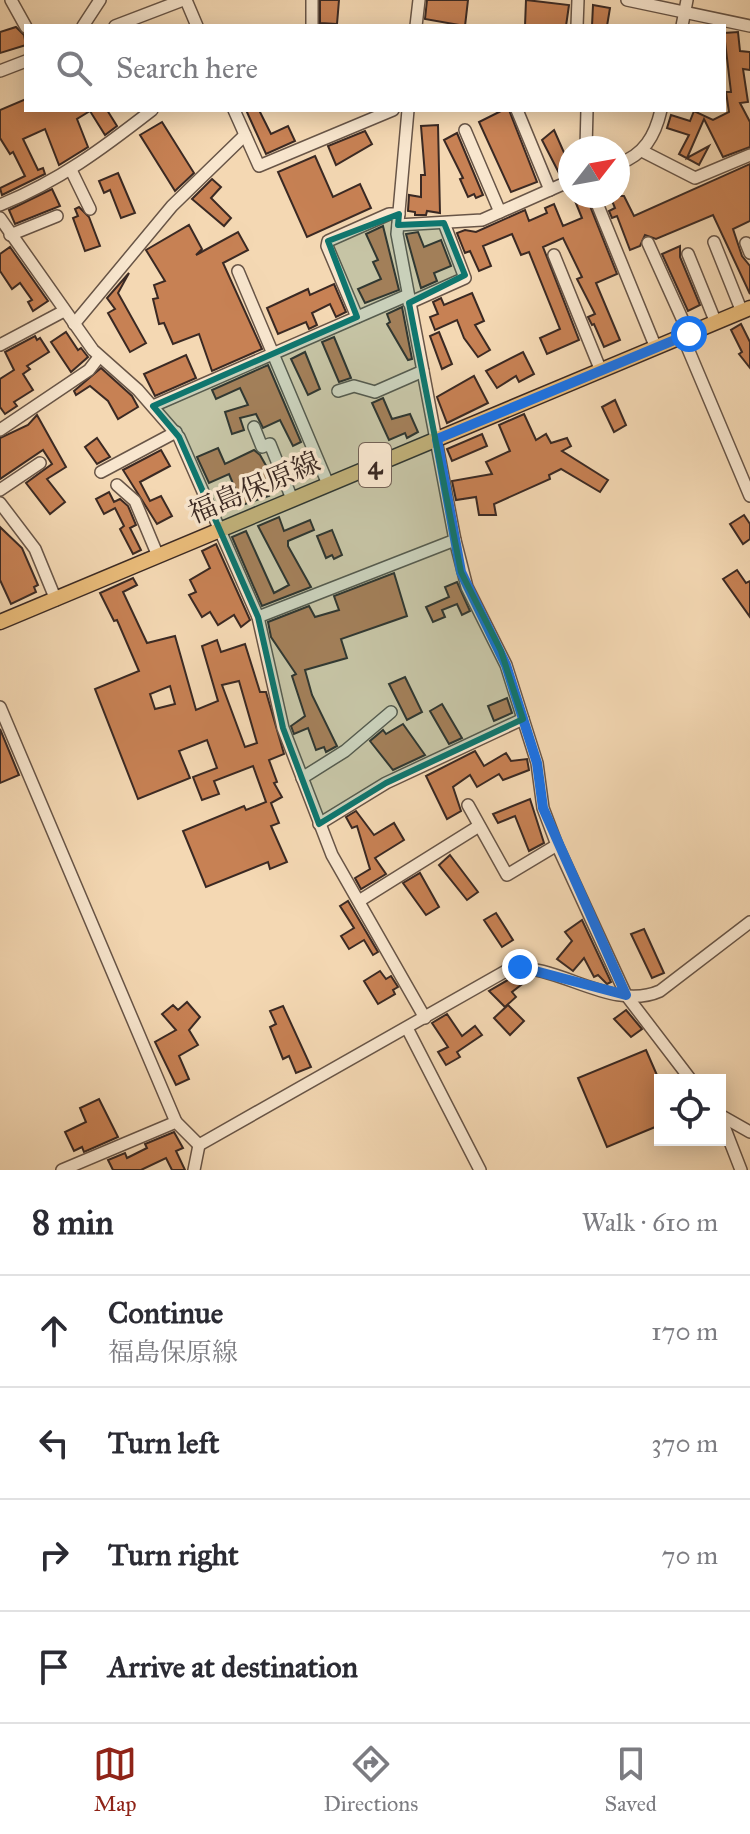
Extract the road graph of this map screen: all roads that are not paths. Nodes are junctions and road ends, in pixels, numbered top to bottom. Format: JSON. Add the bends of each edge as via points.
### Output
{"nodes":[{"id":1,"x":11,"y":0,"type":"edge"},
{"id":2,"x":100,"y":0,"type":"edge"},
{"id":3,"x":184,"y":0,"type":"edge"},
{"id":4,"x":312,"y":0,"type":"edge"},
{"id":5,"x":419,"y":0,"type":"edge"},
{"id":6,"x":578,"y":0,"type":"edge"},
{"id":7,"x":627,"y":0,"type":"edge"},
{"id":8,"x":686,"y":5,"type":"edge"},
{"id":9,"x":24,"y":24,"type":"edge"},
{"id":10,"x":84,"y":24,"type":"edge"},
{"id":11,"x":120,"y":24,"type":"edge"},
{"id":12,"x":196,"y":24,"type":"edge"},
{"id":13,"x":312,"y":24,"type":"edge"},
{"id":14,"x":416,"y":24,"type":"edge"},
{"id":15,"x":577,"y":24,"type":"edge"},
{"id":16,"x":750,"y":26,"type":"edge"},
{"id":17,"x":24,"y":62,"type":"edge"},
{"id":18,"x":0,"y":71,"type":"edge"},
{"id":19,"x":150,"y":112,"type":"edge"},
{"id":20,"x":235,"y":112,"type":"edge"},
{"id":21,"x":388,"y":112,"type":"edge"},
{"id":22,"x":408,"y":112,"type":"edge"},
{"id":23,"x":518,"y":112,"type":"edge"},
{"id":24,"x":587,"y":112,"type":"edge"},
{"id":25,"x":661,"y":112,"type":"edge"},
{"id":26,"x":465,"y":130,"type":"dead end"},
{"id":27,"x":245,"y":135,"type":"junction"},
{"id":28,"x":586,"y":136,"type":"edge"},
{"id":29,"x":642,"y":151,"type":"junction"},
{"id":30,"x":750,"y":155,"type":"edge"},
{"id":31,"x":630,"y":158,"type":"edge"},
{"id":32,"x":71,"y":170,"type":"junction"},
{"id":33,"x":558,"y":186,"type":"edge"},
{"id":34,"x":550,"y":190,"type":"junction"},
{"id":35,"x":0,"y":205,"type":"edge"},
{"id":36,"x":599,"y":208,"type":"edge"},
{"id":37,"x":90,"y":209,"type":"dead end"},
{"id":38,"x":500,"y":212,"type":"junction"},
{"id":39,"x":57,"y":216,"type":"dead end"},
{"id":40,"x":0,"y":218,"type":"edge"},
{"id":41,"x":398,"y":220,"type":"junction"},
{"id":42,"x":444,"y":223,"type":"junction"},
{"id":43,"x":10,"y":235,"type":"junction"},
{"id":44,"x":714,"y":242,"type":"dead end"},
{"id":45,"x":648,"y":243,"type":"dead end"},
{"id":46,"x":688,"y":254,"type":"dead end"},
{"id":47,"x":554,"y":255,"type":"dead end"},
{"id":48,"x":238,"y":271,"type":"dead end"},
{"id":49,"x":408,"y":299,"type":"junction"},
{"id":50,"x":746,"y":310,"type":"edge"},
{"id":51,"x":64,"y":311,"type":"junction"},
{"id":52,"x":357,"y":317,"type":"junction"},
{"id":53,"x":716,"y":323,"type":"junction"},
{"id":54,"x":74,"y":324,"type":"junction"},
{"id":55,"x":686,"y":335,"type":"junction"},
{"id":56,"x":0,"y":345,"type":"edge"},
{"id":57,"x":656,"y":348,"type":"junction"},
{"id":58,"x":275,"y":355,"type":"junction"},
{"id":59,"x":99,"y":357,"type":"junction"},
{"id":60,"x":423,"y":371,"type":"junction"},
{"id":61,"x":601,"y":371,"type":"junction"},
{"id":62,"x":338,"y":391,"type":"dead end"},
{"id":63,"x":153,"y":406,"type":"junction"},
{"id":64,"x":254,"y":427,"type":"dead end"},
{"id":65,"x":0,"y":430,"type":"edge"},
{"id":66,"x":176,"y":432,"type":"junction"},
{"id":67,"x":437,"y":439,"type":"junction"},
{"id":68,"x":40,"y":463,"type":"dead end"},
{"id":69,"x":101,"y":472,"type":"dead end"},
{"id":70,"x":328,"y":484,"type":"junction"},
{"id":71,"x":117,"y":485,"type":"dead end"},
{"id":72,"x":0,"y":490,"type":"edge"},
{"id":73,"x":750,"y":496,"type":"edge"},
{"id":74,"x":292,"y":499,"type":"junction"},
{"id":75,"x":0,"y":503,"type":"edge"},
{"id":76,"x":218,"y":529,"type":"junction"},
{"id":77,"x":455,"y":540,"type":"junction"},
{"id":78,"x":158,"y":556,"type":"junction"},
{"id":79,"x":56,"y":600,"type":"junction"},
{"id":80,"x":258,"y":617,"type":"junction"},
{"id":81,"x":1,"y":620,"type":"edge"},
{"id":82,"x":0,"y":707,"type":"edge"},
{"id":83,"x":391,"y":712,"type":"dead end"},
{"id":84,"x":523,"y":719,"type":"junction"},
{"id":85,"x":302,"y":778,"type":"junction"},
{"id":86,"x":468,"y":805,"type":"dead end"},
{"id":87,"x":319,"y":824,"type":"junction"},
{"id":88,"x":479,"y":826,"type":"junction"},
{"id":89,"x":557,"y":845,"type":"junction"},
{"id":90,"x":359,"y":901,"type":"junction"},
{"id":91,"x":750,"y":922,"type":"edge"},
{"id":92,"x":626,"y":995,"type":"junction"},
{"id":93,"x":425,"y":1018,"type":"junction"},
{"id":94,"x":407,"y":1028,"type":"junction"},
{"id":95,"x":686,"y":1074,"type":"edge"},
{"id":96,"x":726,"y":1119,"type":"edge"},
{"id":97,"x":176,"y":1122,"type":"junction"},
{"id":98,"x":726,"y":1131,"type":"edge"},
{"id":99,"x":750,"y":1132,"type":"edge"},
{"id":100,"x":199,"y":1145,"type":"junction"},
{"id":101,"x":62,"y":1170,"type":"edge"},
{"id":102,"x":194,"y":1170,"type":"edge"},
{"id":103,"x":480,"y":1170,"type":"edge"},
{"id":104,"x":741,"y":1170,"type":"edge"}],
"edges":[{"from":1,"to":9,"type":"street"},
{"from":2,"to":10,"type":"street"},
{"from":3,"to":11,"type":"street"},
{"from":3,"to":12,"type":"street"},
{"from":4,"to":13,"type":"street"},
{"from":5,"to":14,"type":"street"},
{"from":6,"to":15,"type":"street"},
{"from":7,"to":8,"type":"street"},
{"from":8,"to":16,"type":"street"},
{"from":17,"to":18,"type":"street"},
{"from":19,"to":32,"type":"street"},
{"from":20,"to":27,"type":"street"},
{"from":21,"to":27,"type":"street","via":[[259,166]]},
{"from":22,"to":41,"type":"street"},
{"from":23,"to":34,"type":"street"},
{"from":24,"to":28,"type":"street"},
{"from":25,"to":29,"type":"street"},
{"from":26,"to":38,"type":"street"},
{"from":27,"to":54,"type":"street","via":[[172,206]]},
{"from":29,"to":30,"type":"street","via":[[695,178]]},
{"from":29,"to":31,"type":"street"},
{"from":32,"to":35,"type":"street"},
{"from":32,"to":37,"type":"street"},
{"from":33,"to":34,"type":"street"},
{"from":34,"to":38,"type":"street"},
{"from":36,"to":57,"type":"street"},
{"from":38,"to":42,"type":"street","via":[[482,220]]},
{"from":39,"to":43,"type":"street"},
{"from":40,"to":43,"type":"street"},
{"from":41,"to":42,"type":"street"},
{"from":41,"to":49,"type":"street"},
{"from":41,"to":52,"type":"street","via":[[389,214],[328,241]]},
{"from":42,"to":49,"type":"street","via":[[465,278]]},
{"from":43,"to":51,"type":"street"},
{"from":44,"to":50,"type":"street"},
{"from":45,"to":55,"type":"street"},
{"from":46,"to":53,"type":"street"},
{"from":47,"to":61,"type":"street"},
{"from":48,"to":58,"type":"street"},
{"from":49,"to":52,"type":"street"},
{"from":49,"to":60,"type":"street"},
{"from":50,"to":53,"type":"main road","name":"福島保原線","number":"4"},
{"from":51,"to":54,"type":"street"},
{"from":51,"to":56,"type":"street"},
{"from":52,"to":58,"type":"street"},
{"from":53,"to":55,"type":"main road","name":"福島保原線","number":"4"},
{"from":54,"to":59,"type":"street"},
{"from":55,"to":57,"type":"main road","name":"福島保原線","number":"4"},
{"from":55,"to":73,"type":"street"},
{"from":57,"to":61,"type":"main road","name":"福島保原線","number":"4"},
{"from":58,"to":63,"type":"street"},
{"from":58,"to":70,"type":"street"},
{"from":59,"to":63,"type":"street"},
{"from":59,"to":65,"type":"street","via":[[89,370]]},
{"from":60,"to":62,"type":"street","via":[[375,392],[354,386]]},
{"from":60,"to":67,"type":"street"},
{"from":61,"to":67,"type":"main road","name":"福島保原線","number":"4"},
{"from":63,"to":66,"type":"street"},
{"from":64,"to":74,"type":"street","via":[[262,447],[270,444]]},
{"from":66,"to":69,"type":"street"},
{"from":66,"to":76,"type":"street"},
{"from":67,"to":70,"type":"main road","name":"福島保原線","number":"4"},
{"from":67,"to":77,"type":"street"},
{"from":68,"to":72,"type":"street"},
{"from":70,"to":74,"type":"main road","name":"福島保原線","number":"4"},
{"from":71,"to":78,"type":"street","via":[[135,501]]},
{"from":74,"to":76,"type":"main road","name":"福島保原線","number":"4"},
{"from":75,"to":79,"type":"street","via":[[35,549]]},
{"from":76,"to":78,"type":"main road","name":"福島保原線","number":"4"},
{"from":76,"to":80,"type":"street"},
{"from":77,"to":80,"type":"street"},
{"from":77,"to":84,"type":"street","via":[[467,587],[501,651]]},
{"from":78,"to":79,"type":"main road","name":"福島保原線","number":"4"},
{"from":79,"to":81,"type":"main road","name":"福島保原線","number":"4"},
{"from":80,"to":85,"type":"street","via":[[283,728]]},
{"from":82,"to":97,"type":"street"},
{"from":83,"to":85,"type":"street"},
{"from":84,"to":87,"type":"street","via":[[386,783]]},
{"from":84,"to":89,"type":"street"},
{"from":85,"to":87,"type":"street"},
{"from":86,"to":88,"type":"street"},
{"from":87,"to":90,"type":"street"},
{"from":88,"to":89,"type":"street","via":[[507,875]]},
{"from":88,"to":90,"type":"street"},
{"from":89,"to":92,"type":"street"},
{"from":90,"to":93,"type":"street"},
{"from":91,"to":92,"type":"street","via":[[660,991]]},
{"from":92,"to":93,"type":"street","via":[[511,968]]},
{"from":92,"to":95,"type":"street"},
{"from":93,"to":94,"type":"street"},
{"from":94,"to":100,"type":"street"},
{"from":94,"to":103,"type":"street"},
{"from":96,"to":99,"type":"street"},
{"from":97,"to":100,"type":"street"},
{"from":97,"to":101,"type":"street"},
{"from":98,"to":104,"type":"street"},
{"from":100,"to":102,"type":"street"}]}
